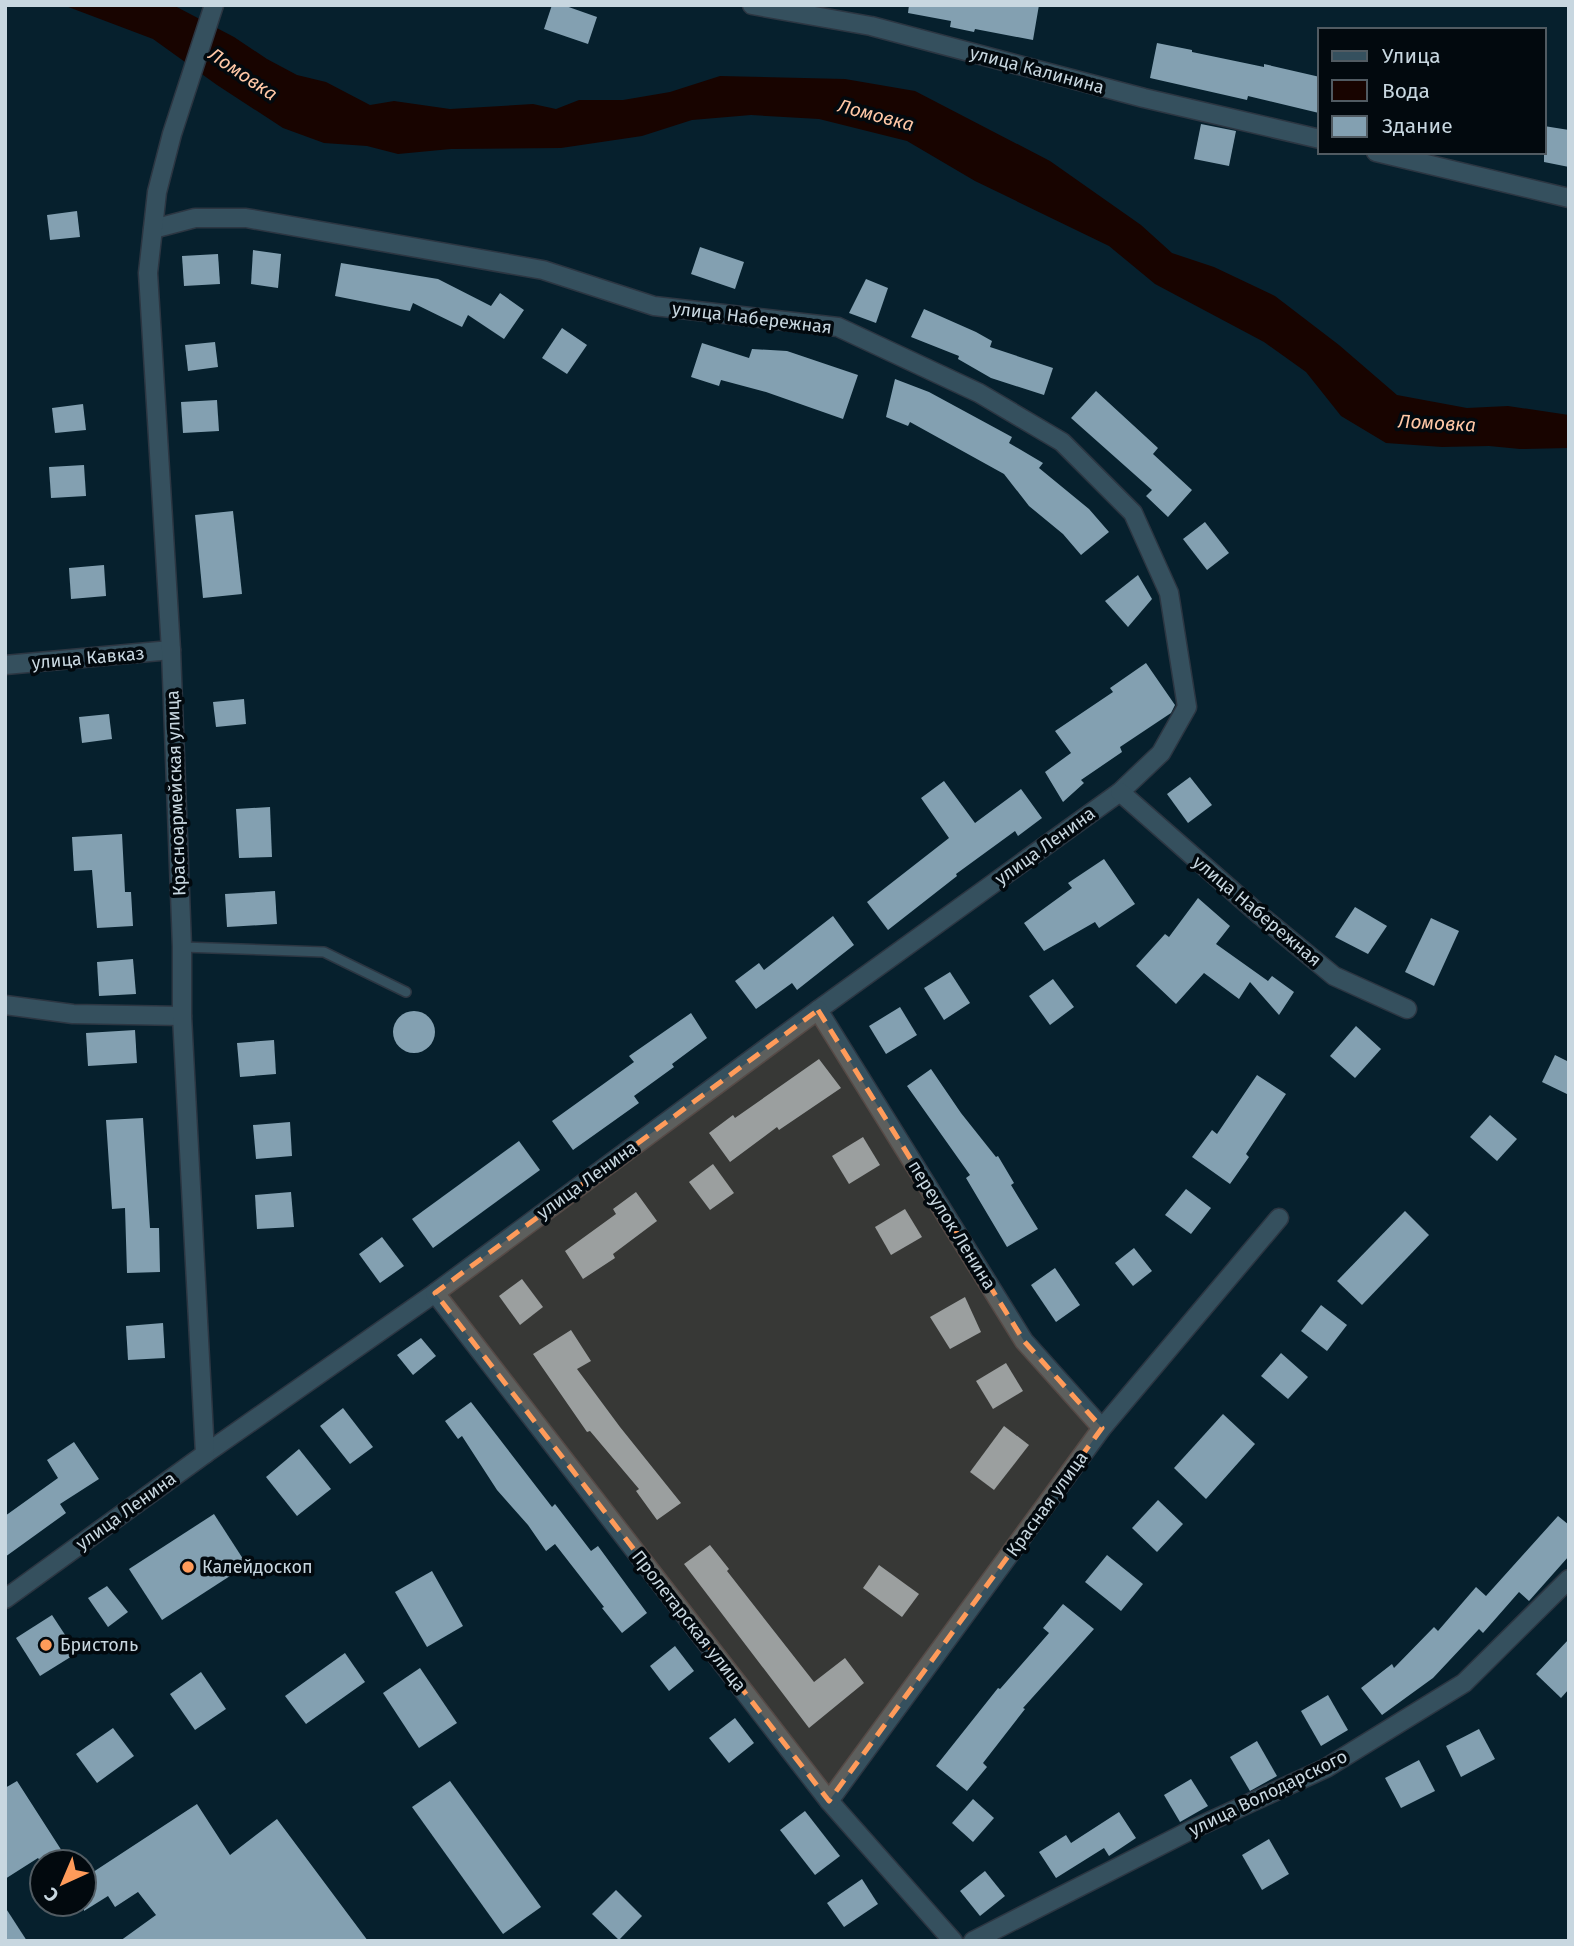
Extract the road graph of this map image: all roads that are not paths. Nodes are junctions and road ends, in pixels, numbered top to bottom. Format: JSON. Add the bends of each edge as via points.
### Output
{"nodes":[{"id":1,"x":214,"y":5,"type":"edge"},
{"id":2,"x":752,"y":5,"type":"edge"},
{"id":3,"x":1318,"y":139,"type":"edge"},
{"id":4,"x":1384,"y":154,"type":"edge"},
{"id":5,"x":1569,"y":198,"type":"edge"},
{"id":6,"x":153,"y":229,"type":"junction"},
{"id":7,"x":171,"y":650,"type":"junction"},
{"id":8,"x":5,"y":665,"type":"edge"},
{"id":9,"x":1161,"y":753,"type":"joint"},
{"id":10,"x":1120,"y":792,"type":"junction"},
{"id":11,"x":182,"y":947,"type":"junction"},
{"id":12,"x":406,"y":992,"type":"dead end"},
{"id":13,"x":5,"y":1005,"type":"edge"},
{"id":14,"x":1407,"y":1009,"type":"dead end"},
{"id":15,"x":818,"y":1010,"type":"junction"},
{"id":16,"x":182,"y":1016,"type":"junction"},
{"id":17,"x":1279,"y":1218,"type":"dead end"},
{"id":18,"x":435,"y":1293,"type":"junction"},
{"id":19,"x":1102,"y":1428,"type":"junction"},
{"id":20,"x":205,"y":1454,"type":"junction"},
{"id":21,"x":1569,"y":1579,"type":"edge"},
{"id":22,"x":5,"y":1599,"type":"edge"},
{"id":23,"x":829,"y":1801,"type":"junction"},
{"id":24,"x":953,"y":1941,"type":"edge"},
{"id":25,"x":973,"y":1941,"type":"edge"}],
"edges":[{"from":1,"to":6,"type":"street","name":"Красноармейская улица","via":[[172,134]]},
{"from":2,"to":3,"type":"street","name":"улица Калинина","via":[[871,26]]},
{"from":4,"to":5,"type":"street"},
{"from":6,"to":7,"type":"street","name":"Красноармейская улица","via":[[148,272]]},
{"from":6,"to":9,"type":"street","name":"улица Набережная","via":[[195,218],[246,218],[543,270],[654,306],[838,327],[979,393],[1062,442],[1133,513],[1169,593],[1187,707]]},
{"from":7,"to":8,"type":"street","name":"улица Кавказ"},
{"from":7,"to":11,"type":"street","name":"Красноармейская улица"},
{"from":9,"to":10,"type":"street","name":"улица Ленина"},
{"from":10,"to":14,"type":"street","name":"улица Набережная","via":[[1334,976]]},
{"from":10,"to":15,"type":"street","name":"улица Ленина"},
{"from":11,"to":12,"type":"lane","via":[[324,953]]},
{"from":11,"to":16,"type":"street","name":"Красноармейская улица"},
{"from":13,"to":16,"type":"street","via":[[73,1014]]},
{"from":15,"to":18,"type":"street","name":"улица Ленина"},
{"from":15,"to":19,"type":"street","name":"переулок Ленина","via":[[1024,1341]]},
{"from":16,"to":20,"type":"street","name":"Красноармейская улица"},
{"from":17,"to":19,"type":"street","name":"Красная улица"},
{"from":18,"to":20,"type":"street","name":"улица Ленина"},
{"from":18,"to":23,"type":"street","name":"Пролетарская улица"},
{"from":19,"to":23,"type":"street","name":"Красная улица"},
{"from":20,"to":22,"type":"street","name":"улица Ленина"},
{"from":21,"to":25,"type":"street","name":"улица Володарского","via":[[1464,1683],[1326,1768],[1191,1830]]},
{"from":23,"to":24,"type":"street","name":"Пролетарская улица"}]}
